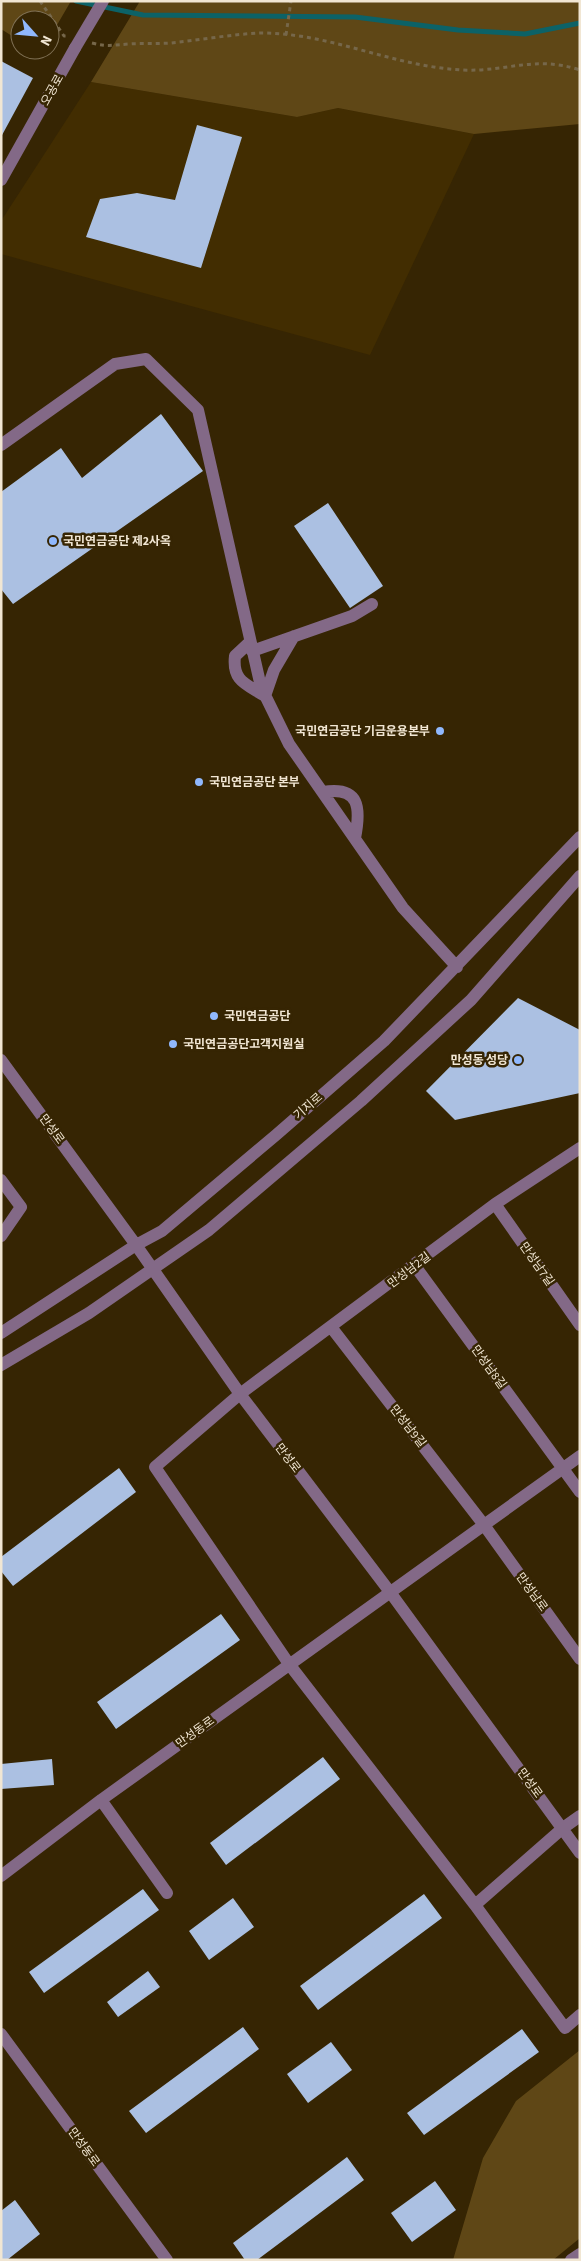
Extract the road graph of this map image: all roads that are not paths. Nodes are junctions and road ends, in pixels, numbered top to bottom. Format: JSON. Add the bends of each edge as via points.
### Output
{"nodes":[{"id":1,"x":104,"y":1,"type":"edge"},
{"id":2,"x":1,"y":180,"type":"edge"},
{"id":3,"x":1,"y":445,"type":"edge"},
{"id":4,"x":372,"y":604,"type":"dead end"},
{"id":5,"x":294,"y":636,"type":"junction"},
{"id":6,"x":251,"y":646,"type":"junction"},
{"id":7,"x":265,"y":696,"type":"junction"},
{"id":8,"x":322,"y":792,"type":"junction"},
{"id":9,"x":580,"y":837,"type":"edge"},
{"id":10,"x":354,"y":838,"type":"junction"},
{"id":11,"x":580,"y":876,"type":"edge"},
{"id":12,"x":457,"y":967,"type":"junction"},
{"id":13,"x":3,"y":1066,"type":"edge"},
{"id":14,"x":579,"y":1150,"type":"edge"},
{"id":15,"x":1,"y":1180,"type":"edge"},
{"id":16,"x":495,"y":1204,"type":"junction"},
{"id":17,"x":1,"y":1236,"type":"edge"},
{"id":18,"x":136,"y":1245,"type":"junction"},
{"id":19,"x":415,"y":1266,"type":"junction"},
{"id":20,"x":154,"y":1270,"type":"junction"},
{"id":21,"x":580,"y":1325,"type":"edge"},
{"id":22,"x":331,"y":1327,"type":"junction"},
{"id":23,"x":1,"y":1333,"type":"edge"},
{"id":24,"x":1,"y":1365,"type":"edge"},
{"id":25,"x":240,"y":1394,"type":"junction"},
{"id":26,"x":580,"y":1456,"type":"edge"},
{"id":27,"x":563,"y":1468,"type":"junction"},
{"id":28,"x":580,"y":1492,"type":"edge"},
{"id":29,"x":484,"y":1525,"type":"junction"},
{"id":30,"x":390,"y":1592,"type":"junction"},
{"id":31,"x":580,"y":1659,"type":"edge"},
{"id":32,"x":289,"y":1664,"type":"junction"},
{"id":33,"x":101,"y":1800,"type":"junction"},
{"id":34,"x":580,"y":1816,"type":"edge"},
{"id":35,"x":563,"y":1828,"type":"junction"},
{"id":36,"x":580,"y":1853,"type":"edge"},
{"id":37,"x":1,"y":1876,"type":"edge"},
{"id":38,"x":167,"y":1893,"type":"dead end"},
{"id":39,"x":475,"y":1905,"type":"junction"},
{"id":40,"x":580,"y":2015,"type":"edge"},
{"id":41,"x":1,"y":2034,"type":"edge"},
{"id":42,"x":580,"y":2254,"type":"edge"},
{"id":43,"x":167,"y":2260,"type":"edge"},
{"id":44,"x":571,"y":2260,"type":"edge"}],
"edges":[{"from":1,"to":2,"type":"street","name":"오공로","bridge":true},
{"from":3,"to":6,"type":"street","via":[[116,364],[146,359],[198,410]]},
{"from":4,"to":5,"type":"street","via":[[352,616]]},
{"from":5,"to":6,"type":"street"},
{"from":5,"to":7,"type":"street","via":[[274,670]]},
{"from":6,"to":7,"type":"street"},
{"from":6,"to":7,"type":"street","via":[[235,656],[234,667],[239,680]]},
{"from":7,"to":8,"type":"street","via":[[289,744]]},
{"from":8,"to":10,"type":"street"},
{"from":8,"to":10,"type":"street","via":[[336,789],[350,796],[358,805],[359,819]]},
{"from":9,"to":12,"type":"street","name":"기지로"},
{"from":10,"to":12,"type":"street","via":[[403,908]]},
{"from":11,"to":20,"type":"street","via":[[470,1000],[361,1101],[217,1224]]},
{"from":12,"to":18,"type":"street","name":"기지로","via":[[384,1041],[162,1231]]},
{"from":13,"to":18,"type":"street","name":"만성로"},
{"from":14,"to":16,"type":"street","name":"만성남2길"},
{"from":15,"to":17,"type":"street","via":[[21,1206]]},
{"from":16,"to":19,"type":"street","name":"만성남2길"},
{"from":16,"to":21,"type":"street","name":"만성남7길"},
{"from":18,"to":20,"type":"street","name":"만성로"},
{"from":18,"to":23,"type":"street","name":"기지로"},
{"from":19,"to":22,"type":"street","name":"만성남2길"},
{"from":19,"to":27,"type":"street","name":"만성남8길"},
{"from":20,"to":24,"type":"street"},
{"from":20,"to":25,"type":"street","name":"만성로"},
{"from":22,"to":25,"type":"street","name":"만성남2길"},
{"from":22,"to":29,"type":"street","name":"만성남9길"},
{"from":25,"to":30,"type":"street","name":"만성로"},
{"from":25,"to":32,"type":"street","name":"만성남2길","via":[[155,1467]]},
{"from":26,"to":27,"type":"street"},
{"from":27,"to":28,"type":"street"},
{"from":27,"to":29,"type":"street"},
{"from":29,"to":30,"type":"street"},
{"from":29,"to":31,"type":"street","name":"만성남로"},
{"from":30,"to":32,"type":"street","name":"만성동로"},
{"from":30,"to":35,"type":"street","name":"만성로"},
{"from":32,"to":33,"type":"street","name":"만성동로"},
{"from":32,"to":39,"type":"street"},
{"from":33,"to":37,"type":"street","name":"만성동로"},
{"from":33,"to":38,"type":"street"},
{"from":34,"to":35,"type":"street"},
{"from":35,"to":36,"type":"street","name":"만성로"},
{"from":35,"to":39,"type":"street"},
{"from":39,"to":40,"type":"street","via":[[565,2028]]},
{"from":41,"to":43,"type":"street","name":"만성동로"},
{"from":42,"to":44,"type":"street"}]}
